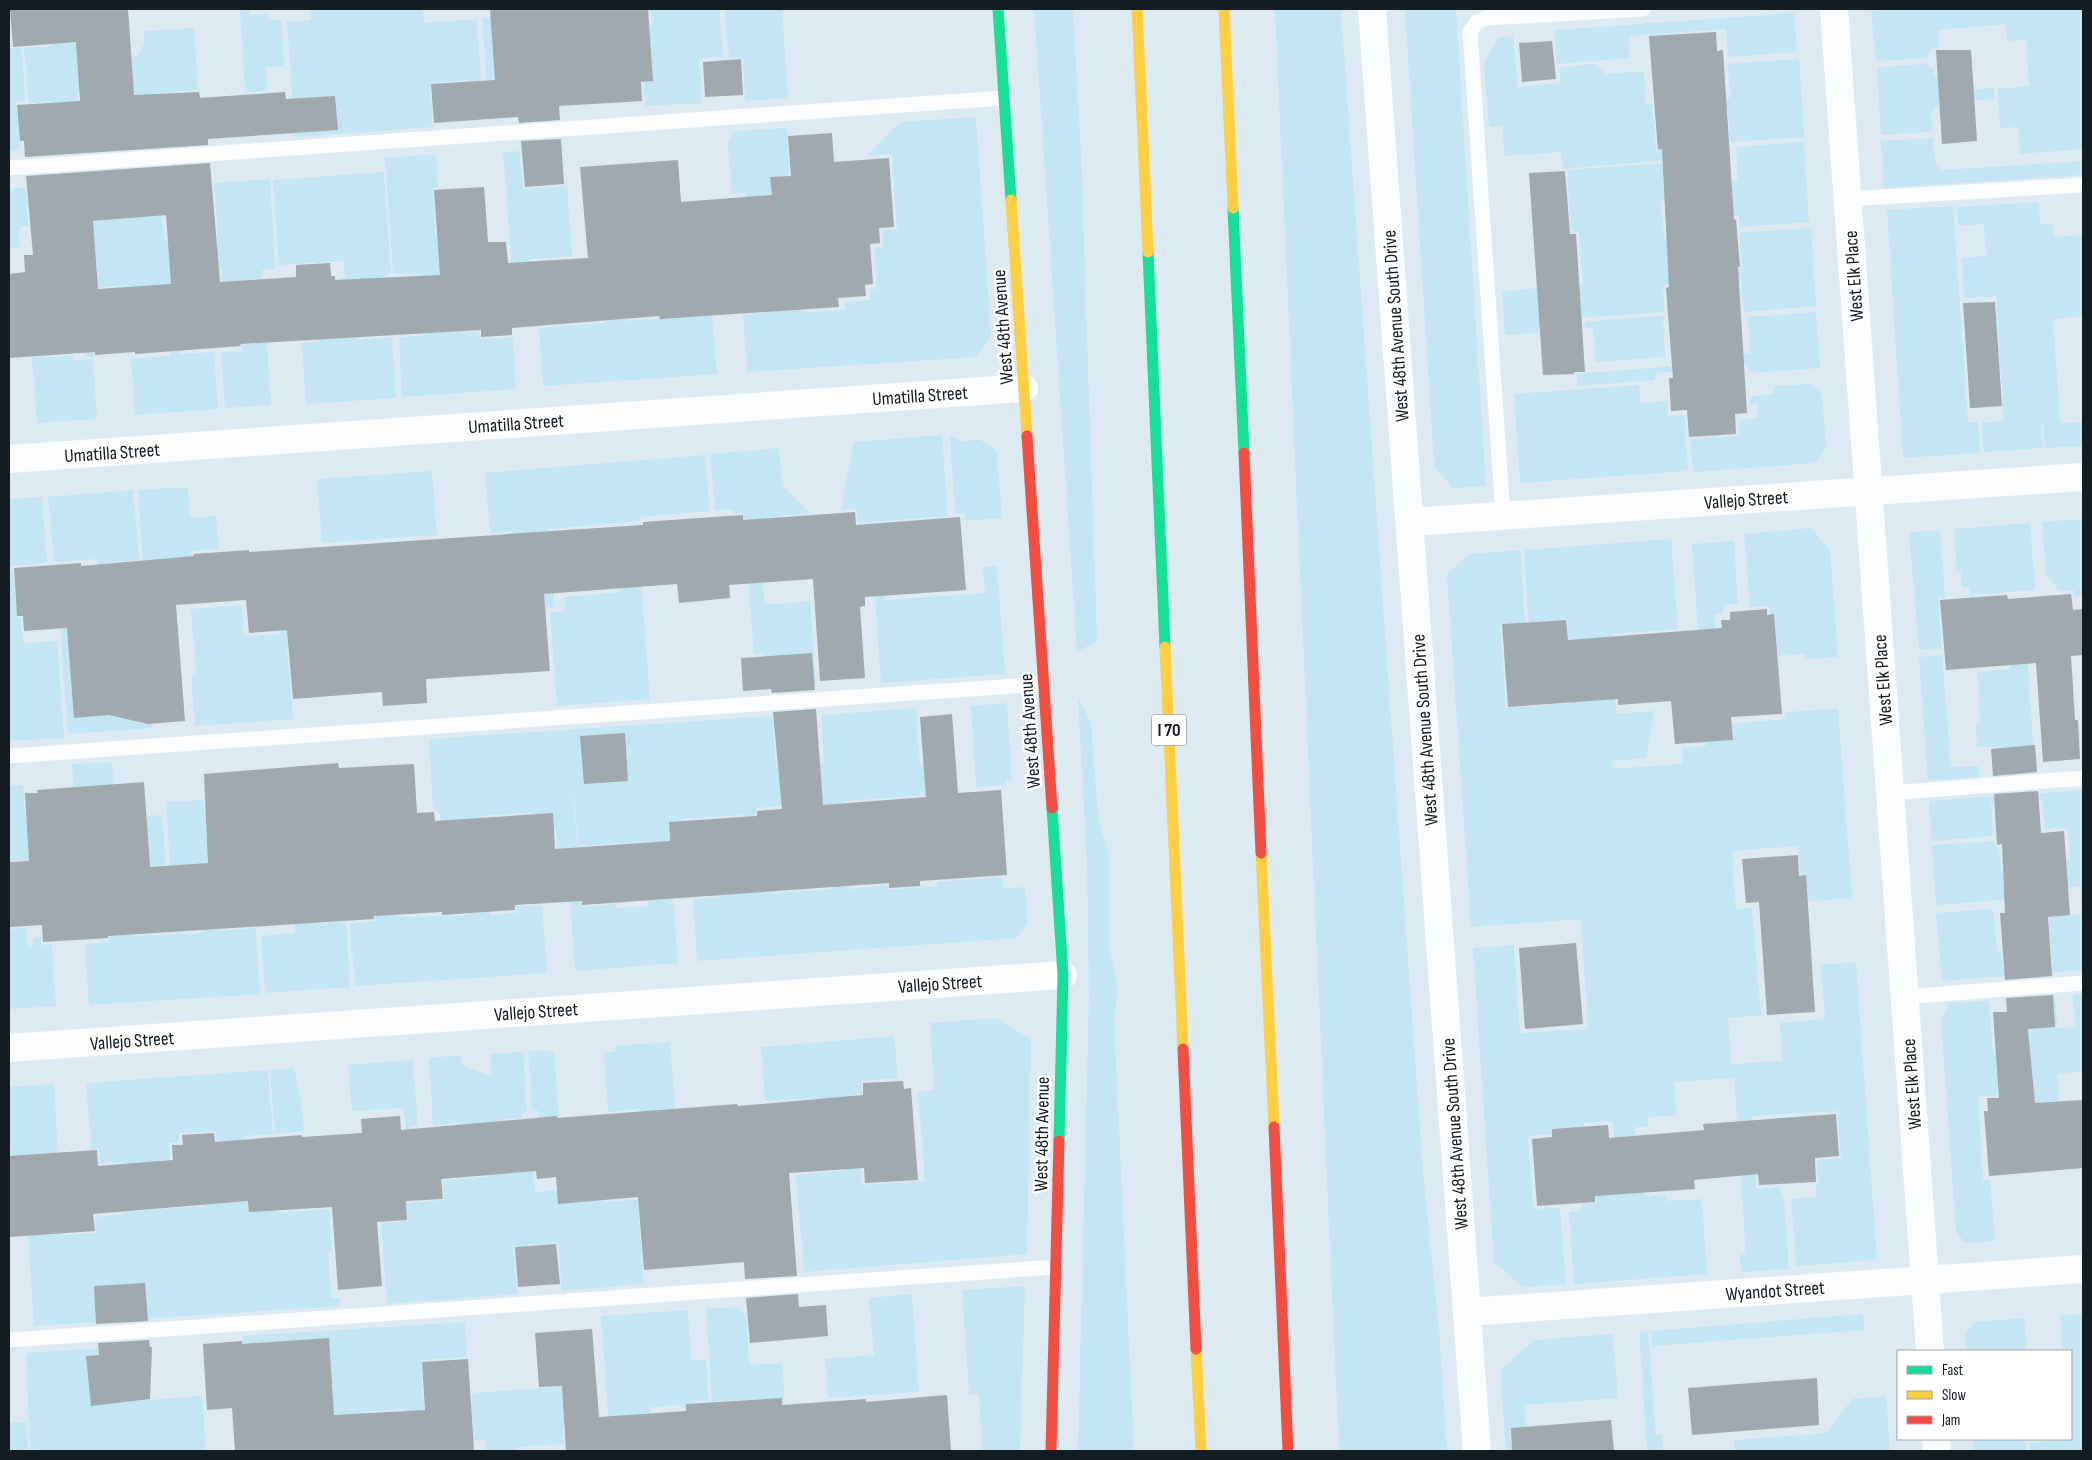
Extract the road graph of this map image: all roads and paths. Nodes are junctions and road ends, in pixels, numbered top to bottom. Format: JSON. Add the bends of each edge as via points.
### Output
{"nodes":[{"id":1,"x":998,"y":9,"type":"edge"},
{"id":2,"x":1137,"y":9,"type":"edge"},
{"id":3,"x":1224,"y":9,"type":"edge"},
{"id":4,"x":1372,"y":9,"type":"edge"},
{"id":5,"x":1643,"y":9,"type":"edge"},
{"id":6,"x":1834,"y":9,"type":"edge"},
{"id":7,"x":1004,"y":98,"type":"junction"},
{"id":8,"x":9,"y":168,"type":"edge"},
{"id":9,"x":2083,"y":185,"type":"edge"},
{"id":10,"x":1847,"y":199,"type":"junction"},
{"id":11,"x":1024,"y":388,"type":"junction"},
{"id":12,"x":9,"y":459,"type":"edge"},
{"id":13,"x":2083,"y":477,"type":"edge"},
{"id":14,"x":1868,"y":492,"type":"junction"},
{"id":15,"x":1503,"y":516,"type":"junction"},
{"id":16,"x":1409,"y":522,"type":"junction"},
{"id":17,"x":1043,"y":684,"type":"junction"},
{"id":18,"x":9,"y":756,"type":"edge"},
{"id":19,"x":2083,"y":778,"type":"edge"},
{"id":20,"x":1890,"y":793,"type":"junction"},
{"id":21,"x":1063,"y":975,"type":"junction"},
{"id":22,"x":2083,"y":984,"type":"edge"},
{"id":23,"x":1904,"y":997,"type":"junction"},
{"id":24,"x":9,"y":1048,"type":"edge"},
{"id":25,"x":1056,"y":1267,"type":"junction"},
{"id":26,"x":2083,"y":1269,"type":"edge"},
{"id":27,"x":1925,"y":1280,"type":"junction"},
{"id":28,"x":1467,"y":1312,"type":"junction"},
{"id":29,"x":9,"y":1340,"type":"edge"},
{"id":30,"x":1930,"y":1350,"type":"edge"},
{"id":31,"x":1051,"y":1451,"type":"edge"},
{"id":32,"x":1201,"y":1451,"type":"edge"},
{"id":33,"x":1288,"y":1451,"type":"edge"},
{"id":34,"x":1477,"y":1451,"type":"edge"}],
"edges":[{"from":1,"to":7,"type":"main road","name":"West 48th Avenue"},
{"from":2,"to":32,"type":"main road","number":"I 70"},
{"from":3,"to":33,"type":"main road"},
{"from":4,"to":16,"type":"street","name":"West 48th Avenue South Drive"},
{"from":5,"to":15,"type":"lane","via":[[1487,18],[1478,22],[1470,32]]},
{"from":6,"to":10,"type":"street","name":"West Elk Place"},
{"from":7,"to":8,"type":"lane"},
{"from":7,"to":11,"type":"main road","name":"West 48th Avenue"},
{"from":9,"to":10,"type":"lane"},
{"from":10,"to":14,"type":"street","name":"West Elk Place"},
{"from":11,"to":12,"type":"street","name":"Umatilla Street"},
{"from":11,"to":17,"type":"main road","name":"West 48th Avenue"},
{"from":13,"to":14,"type":"street","name":"Vallejo Street"},
{"from":14,"to":15,"type":"street","name":"Vallejo Street"},
{"from":14,"to":20,"type":"street","name":"West Elk Place"},
{"from":15,"to":16,"type":"street","name":"Vallejo Street"},
{"from":16,"to":28,"type":"street","name":"West 48th Avenue South Drive"},
{"from":17,"to":18,"type":"lane"},
{"from":17,"to":21,"type":"main road","name":"West 48th Avenue"},
{"from":19,"to":20,"type":"lane"},
{"from":20,"to":23,"type":"street","name":"West Elk Place"},
{"from":21,"to":24,"type":"street","name":"Vallejo Street"},
{"from":21,"to":25,"type":"main road","name":"West 48th Avenue"},
{"from":22,"to":23,"type":"lane"},
{"from":23,"to":27,"type":"street","name":"West Elk Place"},
{"from":25,"to":29,"type":"lane"},
{"from":25,"to":31,"type":"main road","name":"West 48th Avenue"},
{"from":26,"to":27,"type":"street","name":"Wyandot Street"},
{"from":27,"to":28,"type":"street","name":"Wyandot Street"},
{"from":27,"to":30,"type":"street","name":"West Elk Place"},
{"from":28,"to":34,"type":"street","name":"West 48th Avenue South Drive"}]}
